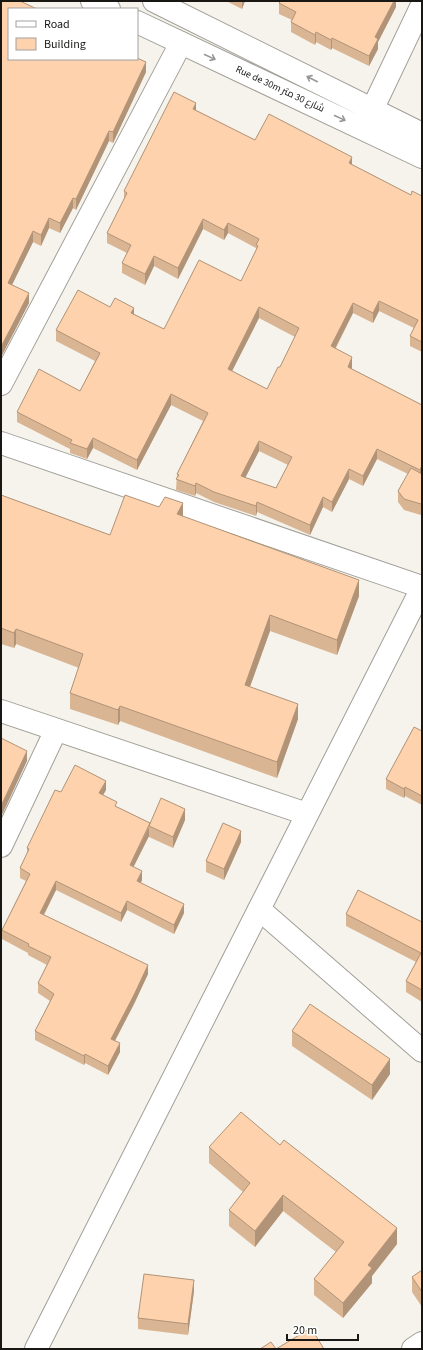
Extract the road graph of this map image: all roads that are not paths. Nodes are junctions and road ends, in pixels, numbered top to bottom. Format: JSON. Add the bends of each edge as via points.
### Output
{"nodes":[{"id":1,"x":92,"y":1,"type":"edge"},
{"id":2,"x":154,"y":1,"type":"edge"},
{"id":3,"x":422,"y":5,"type":"edge"},
{"id":4,"x":178,"y":6,"type":"edge"},
{"id":5,"x":107,"y":8,"type":"edge"},
{"id":6,"x":138,"y":22,"type":"edge"},
{"id":7,"x":181,"y":43,"type":"junction"},
{"id":8,"x":372,"y":110,"type":"junction"},
{"id":9,"x":422,"y":134,"type":"edge"},
{"id":10,"x":422,"y":157,"type":"edge"},
{"id":11,"x":1,"y":384,"type":"edge"},
{"id":12,"x":1,"y":443,"type":"edge"},
{"id":13,"x":422,"y":587,"type":"edge"},
{"id":14,"x":1,"y":711,"type":"edge"},
{"id":15,"x":56,"y":730,"type":"junction"},
{"id":16,"x":307,"y":814,"type":"junction"},
{"id":17,"x":1,"y":846,"type":"edge"},
{"id":18,"x":259,"y":909,"type":"junction"},
{"id":19,"x":422,"y":1051,"type":"edge"},
{"id":20,"x":422,"y":1343,"type":"edge"},
{"id":21,"x":36,"y":1349,"type":"edge"},
{"id":22,"x":413,"y":1349,"type":"edge"}],
"edges":[{"from":1,"to":5,"type":"street"},
{"from":2,"to":4,"type":"street"},
{"from":3,"to":8,"type":"street"},
{"from":8,"to":4,"type":"street","one_way":true},
{"from":6,"to":7,"type":"street","name":"Rue de 30m شارع 30 متر"},
{"from":7,"to":10,"type":"street","name":"Rue de 30m شارع 30 متر","one_way":true},
{"from":7,"to":11,"type":"street"},
{"from":8,"to":9,"type":"street"},
{"from":12,"to":13,"type":"street"},
{"from":13,"to":16,"type":"street"},
{"from":14,"to":15,"type":"street"},
{"from":15,"to":16,"type":"street"},
{"from":15,"to":17,"type":"street"},
{"from":16,"to":18,"type":"street"},
{"from":18,"to":19,"type":"street"},
{"from":18,"to":21,"type":"street"},
{"from":20,"to":22,"type":"street"}]}
